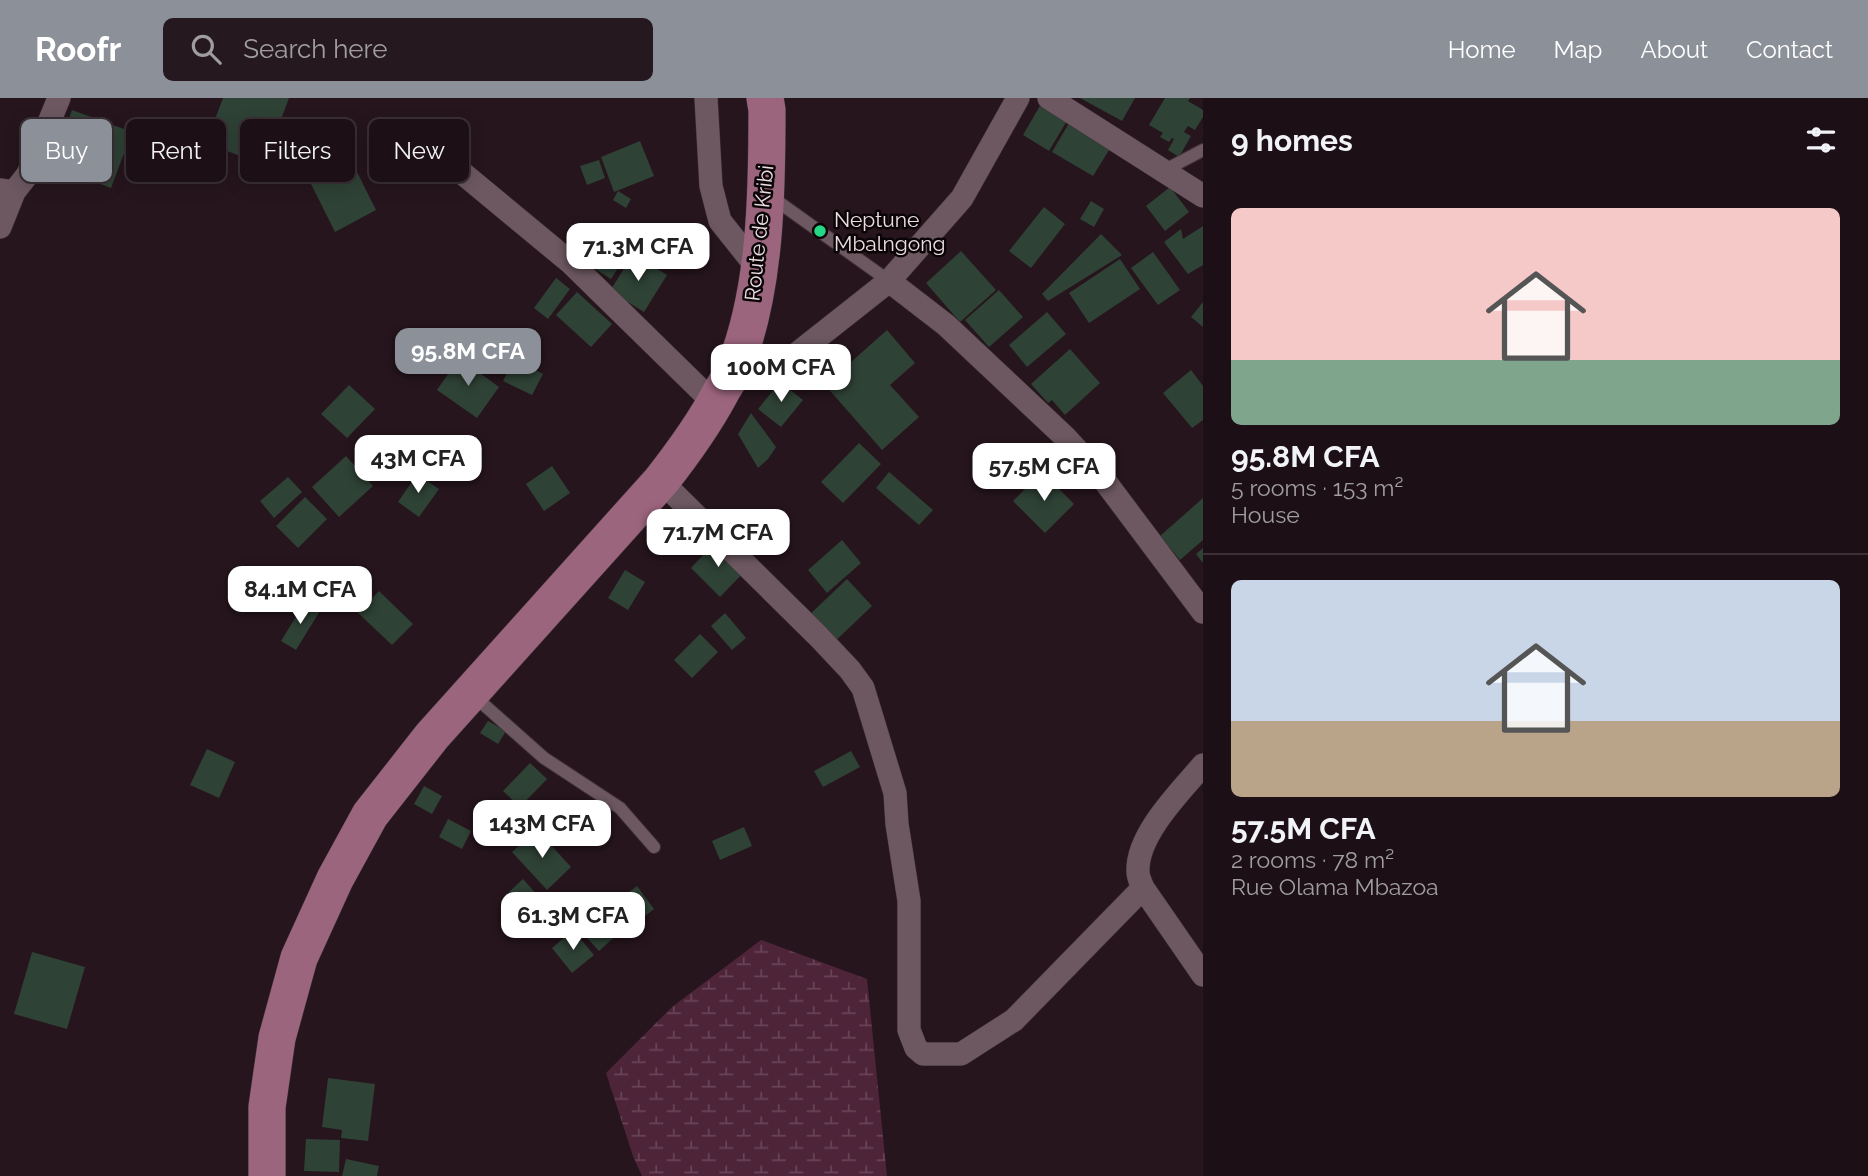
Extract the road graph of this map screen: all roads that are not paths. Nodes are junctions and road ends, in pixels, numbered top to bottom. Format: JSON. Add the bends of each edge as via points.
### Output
{"nodes":[{"id":1,"x":60,"y":98,"type":"edge"},
{"id":2,"x":706,"y":98,"type":"edge"},
{"id":3,"x":765,"y":98,"type":"edge"},
{"id":4,"x":1017,"y":98,"type":"edge"},
{"id":5,"x":1049,"y":98,"type":"edge"},
{"id":6,"x":1203,"y":150,"type":"edge"},
{"id":7,"x":1165,"y":170,"type":"junction"},
{"id":8,"x":469,"y":179,"type":"edge"},
{"id":9,"x":7,"y":191,"type":"edge"},
{"id":10,"x":767,"y":194,"type":"junction"},
{"id":11,"x":1203,"y":196,"type":"edge"},
{"id":12,"x":0,"y":227,"type":"edge"},
{"id":13,"x":759,"y":270,"type":"junction"},
{"id":14,"x":889,"y":281,"type":"junction"},
{"id":15,"x":736,"y":366,"type":"junction"},
{"id":16,"x":715,"y":404,"type":"junction"},
{"id":17,"x":661,"y":481,"type":"junction"},
{"id":18,"x":1203,"y":612,"type":"edge"},
{"id":19,"x":471,"y":693,"type":"junction"},
{"id":20,"x":1203,"y":765,"type":"edge"},
{"id":21,"x":654,"y":847,"type":"dead end"},
{"id":22,"x":1143,"y":888,"type":"junction"},
{"id":23,"x":1203,"y":975,"type":"edge"},
{"id":24,"x":267,"y":1176,"type":"edge"}],
"edges":[{"from":1,"to":9,"type":"street","via":[[28,174]]},
{"from":2,"to":13,"type":"street","via":[[710,186],[720,221]]},
{"from":3,"to":10,"type":"main road","name":"Route de Kribi"},
{"from":4,"to":14,"type":"street","via":[[962,198]]},
{"from":5,"to":7,"type":"street"},
{"from":6,"to":7,"type":"lane"},
{"from":7,"to":11,"type":"street"},
{"from":8,"to":16,"type":"street","via":[[571,263]]},
{"from":9,"to":12,"type":"street"},
{"from":10,"to":13,"type":"main road","name":"Route de Kribi"},
{"from":10,"to":14,"type":"lane"},
{"from":13,"to":15,"type":"main road","name":"Route de Kribi"},
{"from":14,"to":15,"type":"street","via":[[794,356],[762,367]]},
{"from":14,"to":18,"type":"street","via":[[946,325],[1065,437],[1101,476]]},
{"from":15,"to":16,"type":"main road","name":"Route de Kribi"},
{"from":16,"to":17,"type":"main road","name":"Route de Kribi"},
{"from":17,"to":19,"type":"main road","name":"Route de Kribi"},
{"from":17,"to":22,"type":"street","via":[[819,637],[863,688],[895,793],[909,901],[909,1030],[923,1054],[961,1054],[1014,1020]]},
{"from":19,"to":21,"type":"lane","via":[[544,758],[620,808]]},
{"from":19,"to":24,"type":"main road","name":"Route de Kribi","via":[[370,815],[299,958],[277,1038],[267,1107]]},
{"from":20,"to":22,"type":"street","via":[[1161,814],[1142,849],[1138,872]]},
{"from":22,"to":23,"type":"street"}]}
